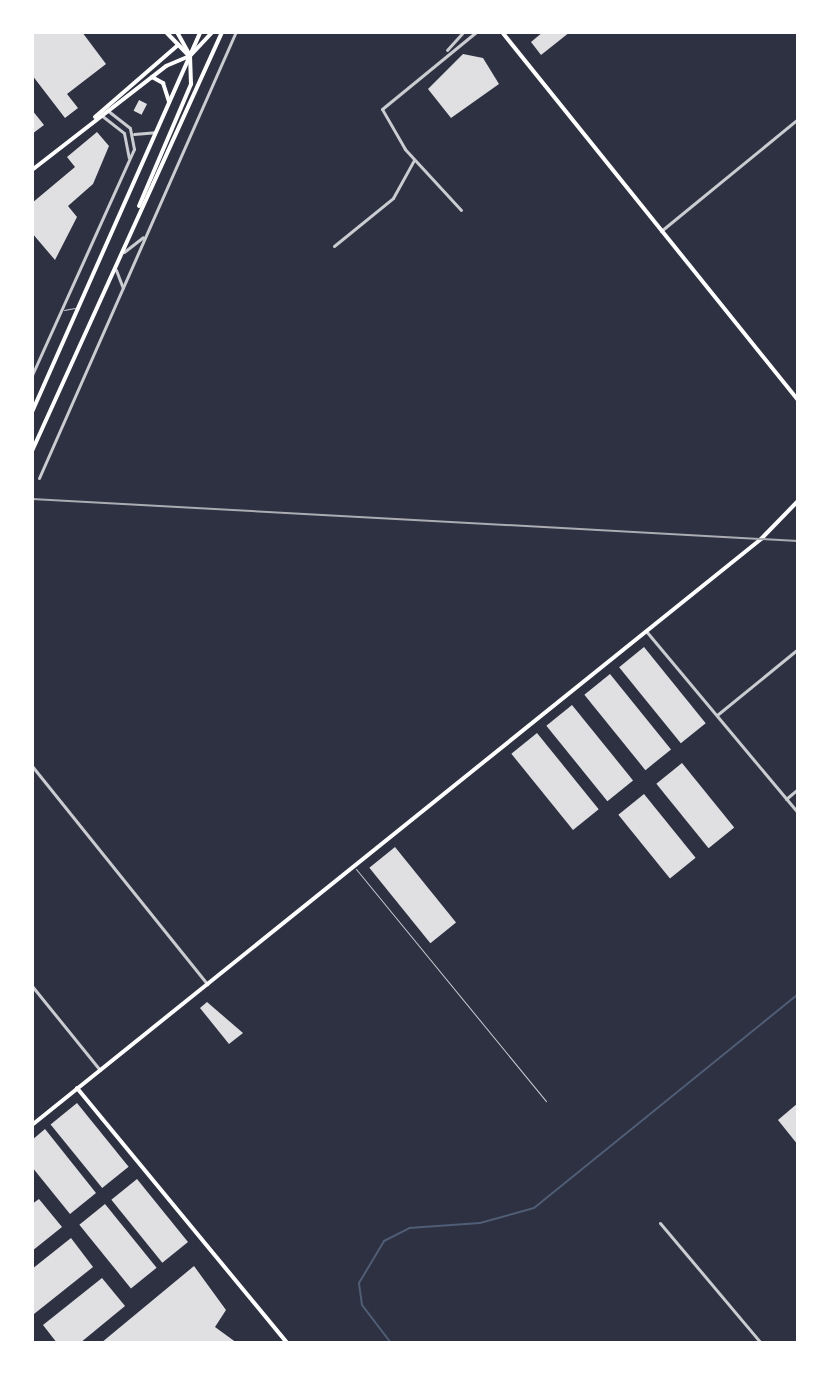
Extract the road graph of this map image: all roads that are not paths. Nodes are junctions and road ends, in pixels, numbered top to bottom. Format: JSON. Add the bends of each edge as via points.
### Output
{"nodes":[{"id":1,"x":166,"y":32,"type":"edge"},
{"id":2,"x":177,"y":32,"type":"edge"},
{"id":3,"x":200,"y":32,"type":"edge"},
{"id":4,"x":212,"y":32,"type":"edge"},
{"id":5,"x":222,"y":32,"type":"edge"},
{"id":6,"x":236,"y":32,"type":"edge"},
{"id":7,"x":463,"y":32,"type":"edge"},
{"id":8,"x":476,"y":32,"type":"edge"},
{"id":9,"x":502,"y":32,"type":"edge"},
{"id":10,"x":177,"y":46,"type":"junction"},
{"id":11,"x":445,"y":53,"type":"junction"},
{"id":12,"x":190,"y":56,"type":"junction"},
{"id":13,"x":152,"y":77,"type":"junction"},
{"id":14,"x":138,"y":84,"type":"junction"},
{"id":15,"x":169,"y":102,"type":"junction"},
{"id":16,"x":104,"y":112,"type":"junction"},
{"id":17,"x":798,"y":119,"type":"edge"},
{"id":18,"x":155,"y":132,"type":"junction"},
{"id":19,"x":134,"y":134,"type":"junction"},
{"id":20,"x":128,"y":144,"type":"junction"},
{"id":21,"x":129,"y":158,"type":"junction"},
{"id":22,"x":414,"y":160,"type":"junction"},
{"id":23,"x":32,"y":170,"type":"edge"},
{"id":24,"x":461,"y":210,"type":"dead end"},
{"id":25,"x":137,"y":214,"type":"junction"},
{"id":26,"x":661,"y":231,"type":"junction"},
{"id":27,"x":146,"y":235,"type":"junction"},
{"id":28,"x":334,"y":246,"type":"dead end"},
{"id":29,"x":118,"y":258,"type":"junction"},
{"id":30,"x":114,"y":266,"type":"junction"},
{"id":31,"x":123,"y":288,"type":"junction"},
{"id":32,"x":78,"y":308,"type":"junction"},
{"id":33,"x":61,"y":310,"type":"junction"},
{"id":34,"x":32,"y":375,"type":"edge"},
{"id":35,"x":798,"y":400,"type":"edge"},
{"id":36,"x":32,"y":412,"type":"edge"},
{"id":37,"x":32,"y":451,"type":"edge"},
{"id":38,"x":39,"y":478,"type":"dead end"},
{"id":39,"x":798,"y":501,"type":"edge"},
{"id":40,"x":646,"y":631,"type":"junction"},
{"id":41,"x":798,"y":649,"type":"edge"},
{"id":42,"x":717,"y":715,"type":"junction"},
{"id":43,"x":32,"y":766,"type":"edge"},
{"id":44,"x":798,"y":789,"type":"edge"},
{"id":45,"x":786,"y":799,"type":"junction"},
{"id":46,"x":798,"y":813,"type":"edge"},
{"id":47,"x":355,"y":867,"type":"junction"},
{"id":48,"x":207,"y":984,"type":"junction"},
{"id":49,"x":32,"y":986,"type":"edge"},
{"id":50,"x":100,"y":1070,"type":"junction"},
{"id":51,"x":77,"y":1088,"type":"junction"},
{"id":52,"x":546,"y":1101,"type":"dead end"},
{"id":53,"x":32,"y":1125,"type":"edge"},
{"id":54,"x":660,"y":1223,"type":"dead end"},
{"id":55,"x":287,"y":1343,"type":"edge"},
{"id":56,"x":761,"y":1343,"type":"edge"}],
"edges":[{"from":1,"to":10,"type":"main road"},
{"from":2,"to":12,"type":"main road"},
{"from":3,"to":12,"type":"main road"},
{"from":4,"to":12,"type":"main road"},
{"from":5,"to":25,"type":"main road"},
{"from":6,"to":27,"type":"street"},
{"from":7,"to":11,"type":"street"},
{"from":8,"to":11,"type":"street"},
{"from":9,"to":26,"type":"main road"},
{"from":10,"to":12,"type":"main road"},
{"from":10,"to":14,"type":"main road"},
{"from":11,"to":22,"type":"street","via":[[382,109]]},
{"from":12,"to":13,"type":"main road"},
{"from":12,"to":15,"type":"main road"},
{"from":12,"to":25,"type":"main road","via":[[191,84]]},
{"from":13,"to":14,"type":"main road"},
{"from":13,"to":15,"type":"main road","via":[[163,83]]},
{"from":14,"to":16,"type":"main road"},
{"from":15,"to":18,"type":"main road"},
{"from":16,"to":19,"type":"street"},
{"from":16,"to":20,"type":"street"},
{"from":16,"to":23,"type":"main road"},
{"from":17,"to":26,"type":"street"},
{"from":18,"to":19,"type":"street"},
{"from":18,"to":32,"type":"main road"},
{"from":19,"to":20,"type":"street"},
{"from":19,"to":21,"type":"street"},
{"from":20,"to":21,"type":"street"},
{"from":21,"to":33,"type":"street"},
{"from":22,"to":24,"type":"street"},
{"from":22,"to":28,"type":"street","via":[[393,198]]},
{"from":25,"to":29,"type":"main road"},
{"from":26,"to":35,"type":"main road"},
{"from":27,"to":29,"type":"street"},
{"from":27,"to":31,"type":"street"},
{"from":29,"to":30,"type":"main road"},
{"from":30,"to":31,"type":"street"},
{"from":30,"to":37,"type":"main road"},
{"from":31,"to":38,"type":"street"},
{"from":32,"to":33,"type":"lane"},
{"from":32,"to":36,"type":"main road"},
{"from":33,"to":34,"type":"street"},
{"from":39,"to":40,"type":"main road"},
{"from":40,"to":42,"type":"street"},
{"from":40,"to":47,"type":"main road"},
{"from":41,"to":42,"type":"street"},
{"from":42,"to":45,"type":"street"},
{"from":43,"to":48,"type":"street"},
{"from":44,"to":45,"type":"street"},
{"from":45,"to":46,"type":"street"},
{"from":47,"to":48,"type":"main road"},
{"from":47,"to":52,"type":"lane"},
{"from":48,"to":50,"type":"main road"},
{"from":49,"to":50,"type":"street"},
{"from":50,"to":51,"type":"main road"},
{"from":51,"to":53,"type":"main road"},
{"from":51,"to":55,"type":"main road"},
{"from":54,"to":56,"type":"street"}]}
